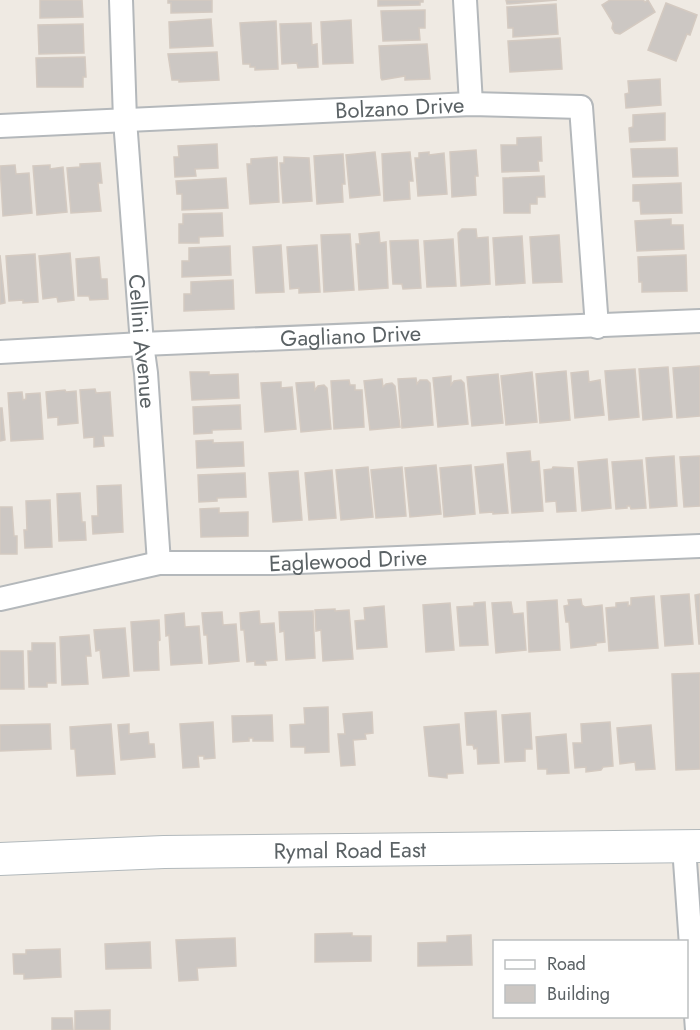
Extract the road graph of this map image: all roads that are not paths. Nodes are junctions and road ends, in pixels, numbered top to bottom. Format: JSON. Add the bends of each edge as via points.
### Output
{"nodes":[{"id":1,"x":121,"y":0,"type":"edge"},
{"id":2,"x":465,"y":0,"type":"edge"},
{"id":3,"x":471,"y":104,"type":"junction"},
{"id":4,"x":125,"y":120,"type":"junction"},
{"id":5,"x":0,"y":126,"type":"edge"},
{"id":6,"x":700,"y":321,"type":"edge"},
{"id":7,"x":597,"y":327,"type":"junction"},
{"id":8,"x":142,"y":344,"type":"junction"},
{"id":9,"x":0,"y":352,"type":"edge"},
{"id":10,"x":700,"y":546,"type":"edge"},
{"id":11,"x":159,"y":562,"type":"junction"},
{"id":12,"x":0,"y":599,"type":"edge"},
{"id":13,"x":692,"y":846,"type":"edge"},
{"id":14,"x":0,"y":859,"type":"edge"},
{"id":15,"x":697,"y":1030,"type":"edge"}],
"edges":[{"from":1,"to":4,"type":"street","name":"Cellini Avenue"},
{"from":2,"to":3,"type":"street"},
{"from":3,"to":4,"type":"street","name":"Bolzano Drive"},
{"from":3,"to":7,"type":"street","name":"Bolzano Drive","via":[[581,108]]},
{"from":4,"to":5,"type":"street","name":"Bolzano Drive"},
{"from":4,"to":8,"type":"street","name":"Cellini Avenue"},
{"from":6,"to":7,"type":"street","name":"Gagliano Drive"},
{"from":7,"to":8,"type":"street","name":"Gagliano Drive"},
{"from":8,"to":9,"type":"street","name":"Gagliano Drive"},
{"from":8,"to":11,"type":"street","name":"Cellini Avenue"},
{"from":10,"to":11,"type":"street","name":"Eaglewood Drive","via":[[273,563]]},
{"from":11,"to":12,"type":"street","name":"Eaglewood Drive"},
{"from":13,"to":14,"type":"main road","name":"Rymal Road East","via":[[164,852]]},
{"from":13,"to":15,"type":"street"}]}
